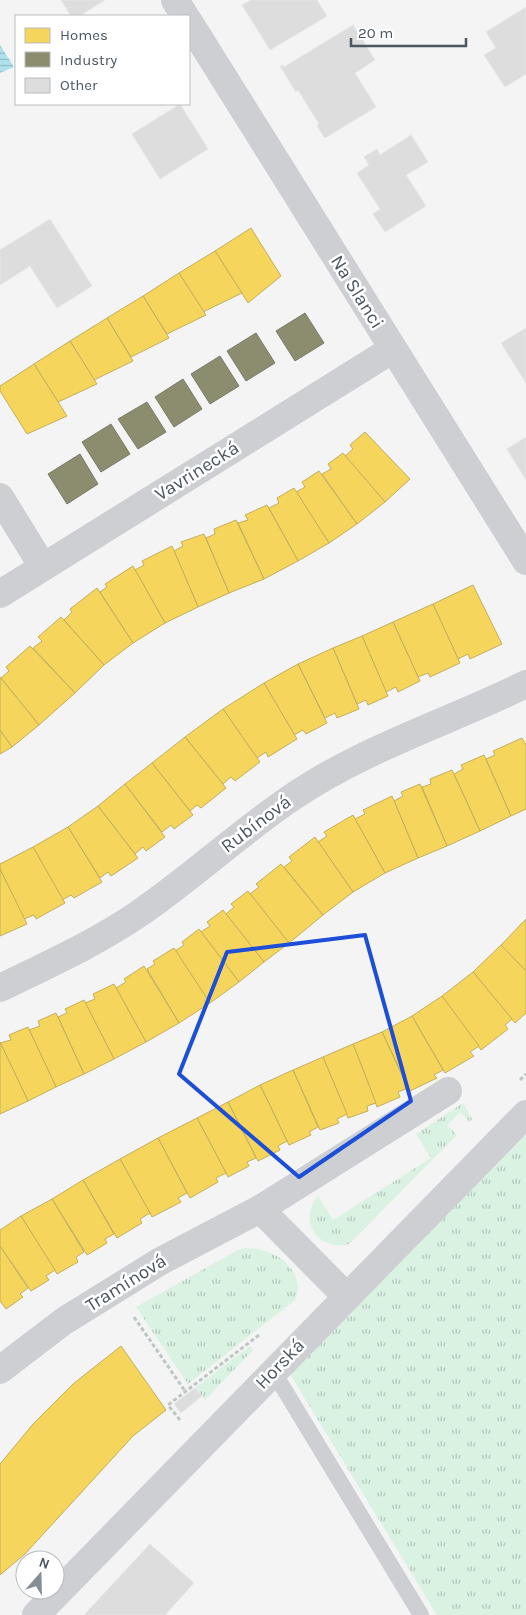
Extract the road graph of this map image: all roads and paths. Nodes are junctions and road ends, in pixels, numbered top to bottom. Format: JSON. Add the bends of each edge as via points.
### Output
{"nodes":[{"id":1,"x":175,"y":0,"type":"edge"},
{"id":2,"x":184,"y":15,"type":"edge"},
{"id":3,"x":190,"y":24,"type":"edge"},
{"id":4,"x":393,"y":349,"type":"junction"},
{"id":5,"x":0,"y":498,"type":"edge"},
{"id":6,"x":526,"y":561,"type":"edge"},
{"id":7,"x":43,"y":567,"type":"junction"},
{"id":8,"x":0,"y":594,"type":"edge"},
{"id":9,"x":526,"y":684,"type":"edge"},
{"id":10,"x":0,"y":988,"type":"edge"},
{"id":11,"x":448,"y":1091,"type":"dead end"},
{"id":12,"x":526,"y":1114,"type":"edge"},
{"id":13,"x":260,"y":1209,"type":"junction"},
{"id":14,"x":347,"y":1296,"type":"junction"},
{"id":15,"x":130,"y":1310,"type":"dead end"},
{"id":16,"x":248,"y":1343,"type":"dead end"},
{"id":17,"x":0,"y":1370,"type":"edge"},
{"id":18,"x":273,"y":1371,"type":"junction"},
{"id":19,"x":185,"y":1392,"type":"junction"},
{"id":20,"x":182,"y":1423,"type":"dead end"},
{"id":21,"x":36,"y":1615,"type":"edge"},
{"id":22,"x":420,"y":1615,"type":"edge"}],
"edges":[{"from":1,"to":2,"type":"street"},
{"from":3,"to":4,"type":"street","name":"Na Slanci"},
{"from":4,"to":6,"type":"street","name":"Na Slanci"},
{"from":4,"to":7,"type":"street","name":"Vavrinecká"},
{"from":5,"to":7,"type":"street"},
{"from":7,"to":8,"type":"street","name":"Vavrinecká"},
{"from":9,"to":10,"type":"street","name":"Rubínová","via":[[329,774],[291,798],[138,914],[86,946]]},
{"from":11,"to":13,"type":"street","name":"Tramínová"},
{"from":12,"to":14,"type":"street","name":"Horská"},
{"from":13,"to":14,"type":"street"},
{"from":13,"to":17,"type":"street","name":"Tramínová","via":[[159,1262],[64,1321]]},
{"from":14,"to":18,"type":"street","name":"Horská"},
{"from":15,"to":19,"type":"path"},
{"from":16,"to":19,"type":"path"},
{"from":18,"to":21,"type":"street","name":"Horská"},
{"from":18,"to":22,"type":"lane"},
{"from":19,"to":20,"type":"path","via":[[168,1405]]}]}
